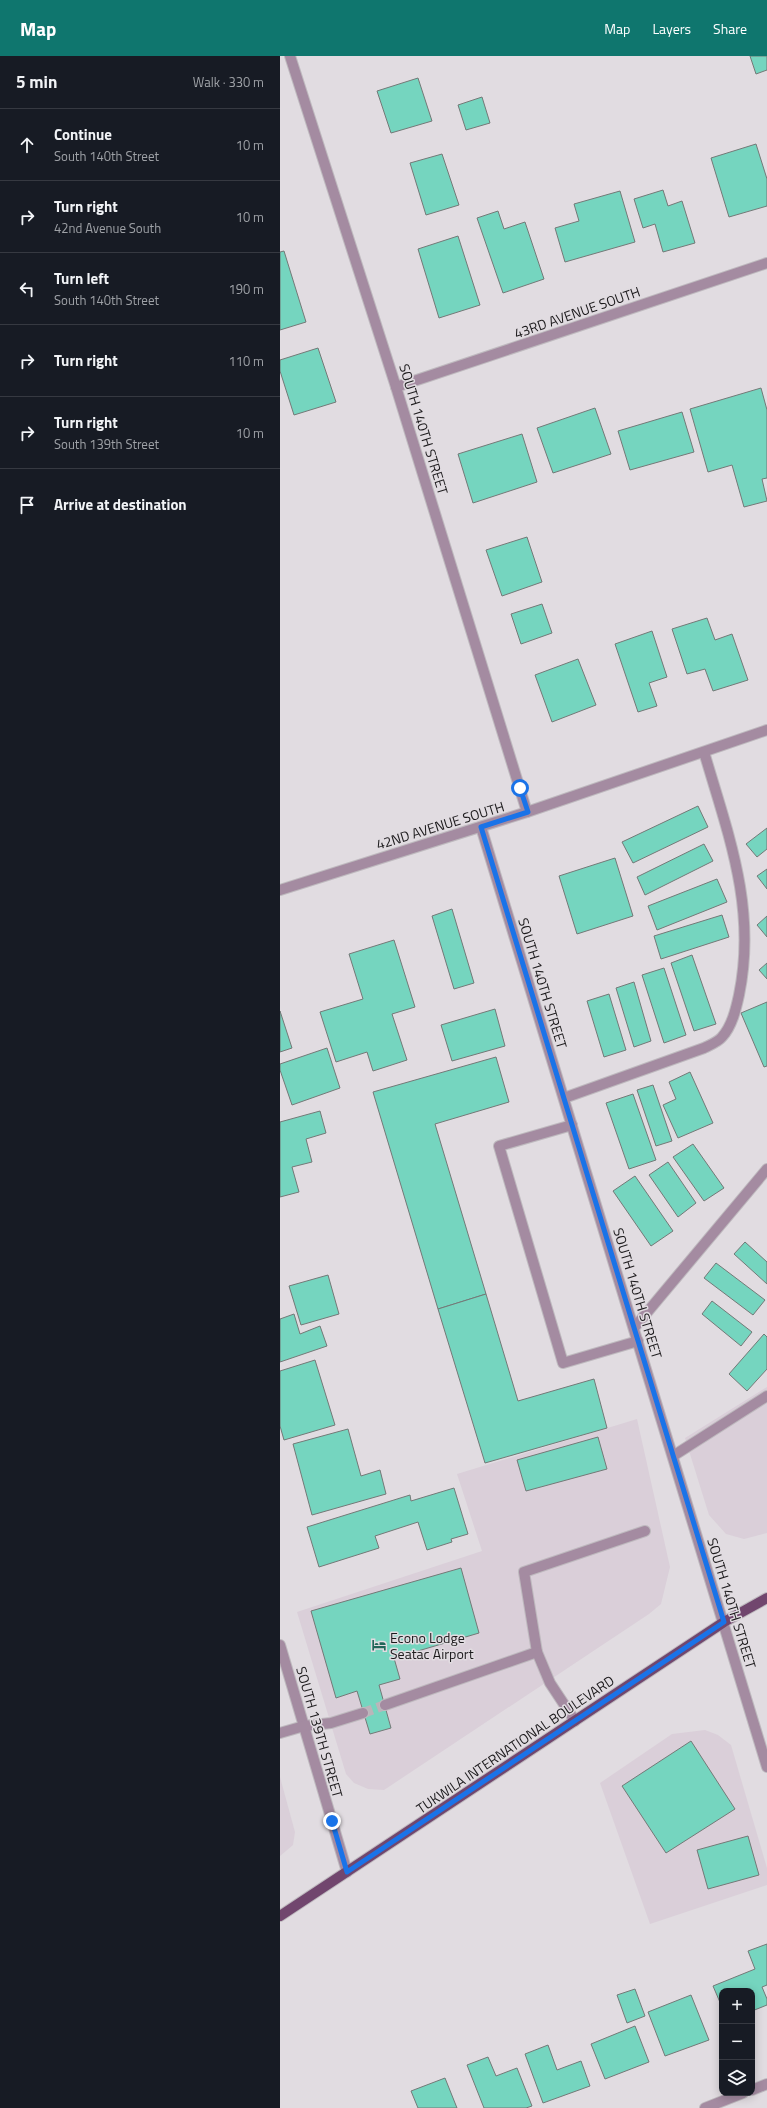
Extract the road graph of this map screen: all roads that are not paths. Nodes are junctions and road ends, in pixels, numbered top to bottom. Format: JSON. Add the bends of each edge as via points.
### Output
{"nodes":[{"id":1,"x":290,"y":56,"type":"edge"},
{"id":2,"x":767,"y":263,"type":"edge"},
{"id":3,"x":396,"y":387,"type":"junction"},
{"id":4,"x":767,"y":730,"type":"edge"},
{"id":5,"x":704,"y":752,"type":"junction"},
{"id":6,"x":528,"y":812,"type":"junction"},
{"id":7,"x":481,"y":827,"type":"junction"},
{"id":8,"x":280,"y":890,"type":"edge"},
{"id":9,"x":564,"y":1098,"type":"junction"},
{"id":10,"x":572,"y":1125,"type":"junction"},
{"id":11,"x":767,"y":1169,"type":"edge"},
{"id":12,"x":634,"y":1328,"type":"junction"},
{"id":13,"x":638,"y":1341,"type":"junction"},
{"id":14,"x":767,"y":1396,"type":"edge"},
{"id":15,"x":673,"y":1456,"type":"junction"},
{"id":16,"x":645,"y":1530,"type":"dead end"},
{"id":17,"x":767,"y":1598,"type":"edge"},
{"id":18,"x":724,"y":1622,"type":"junction"},
{"id":19,"x":280,"y":1645,"type":"edge"},
{"id":20,"x":537,"y":1652,"type":"junction"},
{"id":21,"x":385,"y":1705,"type":"tunnel mouth"},
{"id":22,"x":363,"y":1713,"type":"tunnel mouth"},
{"id":23,"x":575,"y":1721,"type":"junction"},
{"id":24,"x":304,"y":1726,"type":"junction"},
{"id":25,"x":280,"y":1733,"type":"edge"},
{"id":26,"x":767,"y":1767,"type":"edge"},
{"id":27,"x":347,"y":1872,"type":"junction"},
{"id":28,"x":280,"y":1916,"type":"edge"},
{"id":29,"x":767,"y":2084,"type":"edge"},
{"id":30,"x":755,"y":2089,"type":"edge"},
{"id":31,"x":735,"y":2096,"type":"edge"},
{"id":32,"x":705,"y":2108,"type":"edge"}],
"edges":[{"from":1,"to":3,"type":"street","name":"SOUTH 140TH STREET"},
{"from":2,"to":3,"type":"street","name":"43RD AVENUE SOUTH"},
{"from":3,"to":6,"type":"street","name":"SOUTH 140TH STREET"},
{"from":4,"to":5,"type":"street","name":"42ND AVENUE SOUTH"},
{"from":5,"to":6,"type":"street","name":"42ND AVENUE SOUTH"},
{"from":5,"to":9,"type":"street","via":[[737,862],[743,893],[743,977],[735,1014],[722,1037],[704,1048]]},
{"from":6,"to":7,"type":"street","name":"42ND AVENUE SOUTH"},
{"from":7,"to":8,"type":"street","name":"42ND AVENUE SOUTH"},
{"from":7,"to":9,"type":"street","name":"SOUTH 140TH STREET"},
{"from":9,"to":10,"type":"street","name":"SOUTH 140TH STREET"},
{"from":10,"to":12,"type":"street","name":"SOUTH 140TH STREET"},
{"from":10,"to":13,"type":"street","via":[[499,1146],[563,1363]]},
{"from":11,"to":12,"type":"street"},
{"from":12,"to":13,"type":"street","name":"SOUTH 140TH STREET"},
{"from":13,"to":15,"type":"street","name":"SOUTH 140TH STREET"},
{"from":14,"to":15,"type":"street"},
{"from":15,"to":18,"type":"street","name":"SOUTH 140TH STREET"},
{"from":16,"to":20,"type":"street","via":[[524,1572]]},
{"from":17,"to":18,"type":"main road","name":"TUKWILA INTERNATIONAL BOULEVARD"},
{"from":18,"to":23,"type":"main road","name":"TUKWILA INTERNATIONAL BOULEVARD"},
{"from":18,"to":26,"type":"street","name":"SOUTH 140TH STREET"},
{"from":19,"to":24,"type":"street","name":"SOUTH 139TH STREET"},
{"from":20,"to":21,"type":"street"},
{"from":20,"to":23,"type":"street","via":[[550,1683]]},
{"from":22,"to":24,"type":"street","via":[[331,1723]]},
{"from":23,"to":27,"type":"main road","name":"TUKWILA INTERNATIONAL BOULEVARD"},
{"from":24,"to":25,"type":"street"},
{"from":24,"to":27,"type":"street","name":"SOUTH 139TH STREET"},
{"from":27,"to":28,"type":"main road","name":"TUKWILA INTERNATIONAL BOULEVARD"},
{"from":29,"to":30,"type":"street"},
{"from":31,"to":32,"type":"street"}]}
